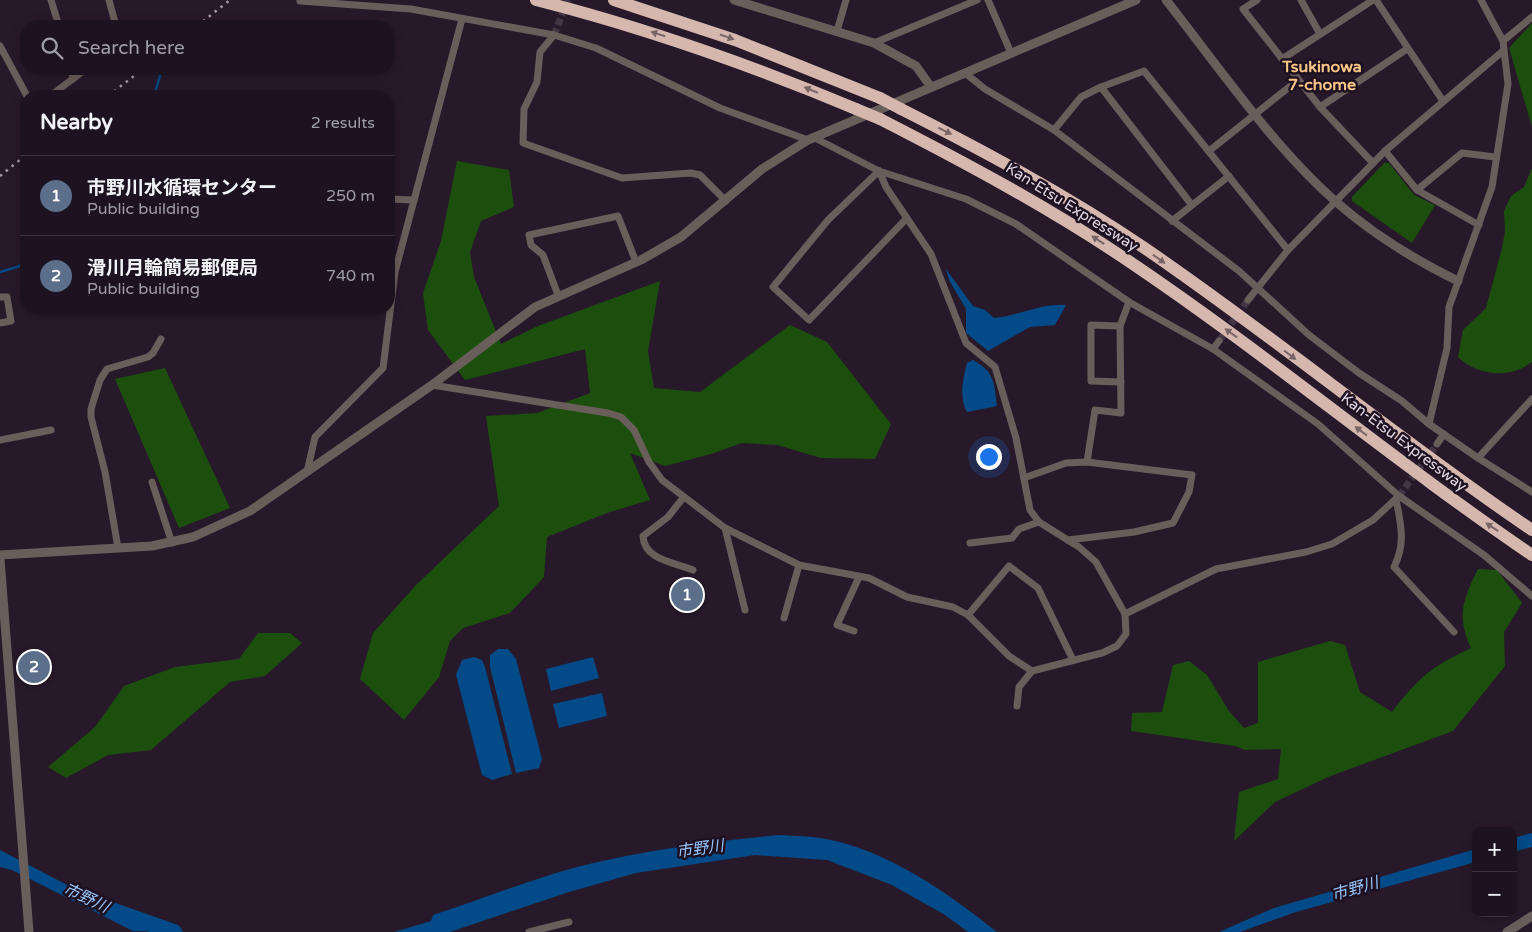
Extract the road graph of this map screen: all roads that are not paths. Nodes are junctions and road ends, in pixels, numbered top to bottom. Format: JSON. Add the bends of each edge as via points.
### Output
{"nodes":[{"id":1,"x":51,"y":0,"type":"edge"},
{"id":2,"x":109,"y":0,"type":"edge"},
{"id":3,"x":536,"y":0,"type":"edge"},
{"id":4,"x":614,"y":0,"type":"edge"},
{"id":5,"x":734,"y":0,"type":"edge"},
{"id":6,"x":846,"y":0,"type":"edge"},
{"id":7,"x":977,"y":0,"type":"edge"},
{"id":8,"x":988,"y":0,"type":"edge"},
{"id":9,"x":1136,"y":0,"type":"edge"},
{"id":10,"x":1166,"y":0,"type":"edge"},
{"id":11,"x":1257,"y":0,"type":"edge"},
{"id":12,"x":1301,"y":0,"type":"edge"},
{"id":13,"x":1372,"y":0,"type":"edge"},
{"id":14,"x":1376,"y":0,"type":"edge"},
{"id":15,"x":1481,"y":0,"type":"edge"},
{"id":16,"x":300,"y":1,"type":"edge"},
{"id":17,"x":1532,"y":17,"type":"edge"},
{"id":18,"x":57,"y":20,"type":"edge"},
{"id":19,"x":114,"y":20,"type":"edge"},
{"id":20,"x":462,"y":20,"type":"junction"},
{"id":21,"x":837,"y":31,"type":"junction"},
{"id":22,"x":1320,"y":34,"type":"junction"},
{"id":23,"x":554,"y":35,"type":"junction"},
{"id":24,"x":1503,"y":40,"type":"junction"},
{"id":25,"x":874,"y":43,"type":"junction"},
{"id":26,"x":0,"y":46,"type":"edge"},
{"id":27,"x":1407,"y":49,"type":"junction"},
{"id":28,"x":1503,"y":51,"type":"junction"},
{"id":29,"x":1010,"y":54,"type":"junction"},
{"id":30,"x":1282,"y":59,"type":"junction"},
{"id":31,"x":965,"y":73,"type":"junction"},
{"id":32,"x":72,"y":75,"type":"edge"},
{"id":33,"x":77,"y":75,"type":"edge"},
{"id":34,"x":73,"y":78,"type":"junction"},
{"id":35,"x":1298,"y":80,"type":"junction"},
{"id":36,"x":931,"y":87,"type":"junction"},
{"id":37,"x":1100,"y":87,"type":"junction"},
{"id":38,"x":24,"y":90,"type":"edge"},
{"id":39,"x":58,"y":90,"type":"edge"},
{"id":40,"x":1443,"y":101,"type":"junction"},
{"id":41,"x":1320,"y":107,"type":"junction"},
{"id":42,"x":1256,"y":113,"type":"junction"},
{"id":43,"x":1054,"y":130,"type":"junction"},
{"id":44,"x":810,"y":138,"type":"junction"},
{"id":45,"x":1209,"y":151,"type":"junction"},
{"id":46,"x":1385,"y":151,"type":"junction"},
{"id":47,"x":1495,"y":157,"type":"junction"},
{"id":48,"x":1373,"y":163,"type":"junction"},
{"id":49,"x":878,"y":171,"type":"junction"},
{"id":50,"x":1229,"y":176,"type":"junction"},
{"id":51,"x":1417,"y":190,"type":"junction"},
{"id":52,"x":395,"y":199,"type":"edge"},
{"id":53,"x":414,"y":200,"type":"junction"},
{"id":54,"x":1335,"y":200,"type":"junction"},
{"id":55,"x":726,"y":201,"type":"junction"},
{"id":56,"x":1191,"y":204,"type":"junction"},
{"id":57,"x":907,"y":218,"type":"junction"},
{"id":58,"x":1172,"y":221,"type":"junction"},
{"id":59,"x":1479,"y":225,"type":"junction"},
{"id":60,"x":1288,"y":250,"type":"junction"},
{"id":61,"x":636,"y":262,"type":"junction"},
{"id":62,"x":395,"y":272,"type":"edge"},
{"id":63,"x":1458,"y":281,"type":"junction"},
{"id":64,"x":1256,"y":287,"type":"junction"},
{"id":65,"x":558,"y":295,"type":"junction"},
{"id":66,"x":0,"y":298,"type":"edge"},
{"id":67,"x":1248,"y":300,"type":"tunnel mouth"},
{"id":68,"x":1130,"y":302,"type":"junction"},
{"id":69,"x":390,"y":315,"type":"edge"},
{"id":70,"x":0,"y":323,"type":"edge"},
{"id":71,"x":1120,"y":326,"type":"junction"},
{"id":72,"x":161,"y":339,"type":"dead end"},
{"id":73,"x":1219,"y":341,"type":"tunnel mouth"},
{"id":74,"x":1213,"y":349,"type":"junction"},
{"id":75,"x":1121,"y":382,"type":"junction"},
{"id":76,"x":432,"y":385,"type":"junction"},
{"id":77,"x":1532,"y":399,"type":"edge"},
{"id":78,"x":1429,"y":424,"type":"junction"},
{"id":79,"x":51,"y":430,"type":"dead end"},
{"id":80,"x":1444,"y":434,"type":"junction"},
{"id":81,"x":0,"y":440,"type":"edge"},
{"id":82,"x":1437,"y":444,"type":"tunnel mouth"},
{"id":83,"x":1478,"y":458,"type":"junction"},
{"id":84,"x":1087,"y":462,"type":"junction"},
{"id":85,"x":307,"y":473,"type":"junction"},
{"id":86,"x":1024,"y":478,"type":"junction"},
{"id":87,"x":152,"y":482,"type":"dead end"},
{"id":88,"x":1532,"y":492,"type":"edge"},
{"id":89,"x":1397,"y":497,"type":"junction"},
{"id":90,"x":683,"y":498,"type":"junction"},
{"id":91,"x":1039,"y":522,"type":"junction"},
{"id":92,"x":725,"y":528,"type":"junction"},
{"id":93,"x":1532,"y":530,"type":"edge"},
{"id":94,"x":1068,"y":540,"type":"junction"},
{"id":95,"x":172,"y":543,"type":"junction"},
{"id":96,"x":970,"y":543,"type":"dead end"},
{"id":97,"x":118,"y":548,"type":"junction"},
{"id":98,"x":1532,"y":555,"type":"edge"},
{"id":99,"x":0,"y":557,"type":"edge"},
{"id":100,"x":0,"y":563,"type":"edge"},
{"id":101,"x":799,"y":565,"type":"junction"},
{"id":102,"x":692,"y":570,"type":"dead end"},
{"id":103,"x":859,"y":577,"type":"junction"},
{"id":104,"x":1532,"y":596,"type":"edge"},
{"id":105,"x":745,"y":610,"type":"dead end"},
{"id":106,"x":1125,"y":614,"type":"junction"},
{"id":107,"x":968,"y":615,"type":"junction"},
{"id":108,"x":784,"y":618,"type":"dead end"},
{"id":109,"x":854,"y":631,"type":"dead end"},
{"id":110,"x":1454,"y":632,"type":"dead end"},
{"id":111,"x":1073,"y":660,"type":"junction"},
{"id":112,"x":1032,"y":670,"type":"junction"},
{"id":113,"x":1017,"y":706,"type":"dead end"},
{"id":114,"x":1532,"y":916,"type":"edge"},
{"id":115,"x":569,"y":922,"type":"dead end"},
{"id":116,"x":29,"y":932,"type":"edge"},
{"id":117,"x":529,"y":932,"type":"edge"},
{"id":118,"x":1507,"y":932,"type":"edge"}],
"edges":[{"from":1,"to":18,"type":"street"},
{"from":2,"to":19,"type":"street"},
{"from":98,"to":3,"type":"highway","name":"Kan-Etsu Expressway","one_way":true,"bridge":true,"via":[[1456,503],[1278,368],[1130,262],[1023,194],[880,119],[789,81],[658,34]]},
{"from":4,"to":93,"type":"highway","name":"Kan-Etsu Expressway","one_way":true,"bridge":true,"via":[[735,40],[880,98],[1032,178],[1142,247],[1218,300]]},
{"from":5,"to":21,"type":"street"},
{"from":6,"to":21,"type":"street"},
{"from":7,"to":25,"type":"street"},
{"from":8,"to":29,"type":"street"},
{"from":9,"to":29,"type":"street"},
{"from":10,"to":42,"type":"street"},
{"from":11,"to":30,"type":"street","via":[[1243,10]]},
{"from":12,"to":22,"type":"street"},
{"from":13,"to":22,"type":"street"},
{"from":14,"to":27,"type":"street"},
{"from":15,"to":24,"type":"street"},
{"from":16,"to":20,"type":"street","via":[[411,9]]},
{"from":17,"to":24,"type":"street"},
{"from":20,"to":23,"type":"street"},
{"from":20,"to":53,"type":"street"},
{"from":21,"to":25,"type":"street"},
{"from":22,"to":30,"type":"street"},
{"from":23,"to":44,"type":"street","via":[[596,48],[720,108]]},
{"from":23,"to":55,"type":"street","via":[[540,52],[537,82],[524,108],[524,142],[622,178],[691,172],[700,175]]},
{"from":24,"to":28,"type":"street"},
{"from":25,"to":36,"type":"street","via":[[916,66]]},
{"from":26,"to":38,"type":"street"},
{"from":27,"to":40,"type":"street"},
{"from":27,"to":41,"type":"street"},
{"from":28,"to":40,"type":"street"},
{"from":28,"to":47,"type":"street","via":[[1508,84]]},
{"from":29,"to":31,"type":"street"},
{"from":30,"to":35,"type":"street"},
{"from":31,"to":36,"type":"street"},
{"from":31,"to":43,"type":"street","via":[[984,90]]},
{"from":32,"to":34,"type":"street"},
{"from":33,"to":34,"type":"street"},
{"from":34,"to":39,"type":"street"},
{"from":35,"to":41,"type":"street"},
{"from":35,"to":42,"type":"street"},
{"from":36,"to":44,"type":"street"},
{"from":37,"to":43,"type":"street","via":[[1082,97]]},
{"from":37,"to":45,"type":"street","via":[[1144,71]]},
{"from":37,"to":56,"type":"street"},
{"from":40,"to":46,"type":"street"},
{"from":41,"to":48,"type":"street"},
{"from":42,"to":45,"type":"street"},
{"from":42,"to":54,"type":"street"},
{"from":43,"to":58,"type":"street"},
{"from":44,"to":49,"type":"street"},
{"from":44,"to":55,"type":"street","via":[[762,169]]},
{"from":45,"to":50,"type":"street"},
{"from":46,"to":48,"type":"street"},
{"from":46,"to":51,"type":"street"},
{"from":47,"to":51,"type":"street","via":[[1462,153]]},
{"from":47,"to":59,"type":"street","via":[[1492,187]]},
{"from":48,"to":54,"type":"street"},
{"from":49,"to":57,"type":"street"},
{"from":49,"to":57,"type":"street","via":[[828,220],[773,287],[809,320]]},
{"from":49,"to":68,"type":"street","via":[[966,199],[1016,224]]},
{"from":50,"to":56,"type":"street"},
{"from":50,"to":60,"type":"street"},
{"from":51,"to":59,"type":"street"},
{"from":52,"to":53,"type":"street"},
{"from":53,"to":62,"type":"street"},
{"from":54,"to":60,"type":"street"},
{"from":54,"to":63,"type":"street","via":[[1402,250]]},
{"from":55,"to":61,"type":"street","via":[[681,237]]},
{"from":56,"to":58,"type":"street"},
{"from":57,"to":86,"type":"street","via":[[931,254],[966,342],[994,367],[1016,438]]},
{"from":58,"to":64,"type":"street"},
{"from":59,"to":63,"type":"street"},
{"from":60,"to":64,"type":"street"},
{"from":61,"to":65,"type":"street"},
{"from":61,"to":65,"type":"street","via":[[618,216],[528,235],[531,245],[543,255]]},
{"from":63,"to":78,"type":"street","via":[[1449,307],[1447,348]]},
{"from":64,"to":67,"type":"street"},
{"from":64,"to":78,"type":"street","via":[[1308,335],[1402,401]]},
{"from":65,"to":76,"type":"street","via":[[535,306]]},
{"from":66,"to":70,"type":"street","via":[[7,296],[11,321]]},
{"from":68,"to":71,"type":"street"},
{"from":68,"to":74,"type":"street"},
{"from":69,"to":85,"type":"street","via":[[383,368],[315,437]]},
{"from":71,"to":75,"type":"street"},
{"from":71,"to":75,"type":"street","via":[[1092,325],[1091,382]]},
{"from":72,"to":97,"type":"street","via":[[148,357],[107,369],[91,409]]},
{"from":73,"to":74,"type":"street"},
{"from":74,"to":89,"type":"street","via":[[1318,424]]},
{"from":75,"to":84,"type":"street","via":[[1121,413],[1094,410]]},
{"from":76,"to":85,"type":"street"},
{"from":76,"to":90,"type":"street","via":[[621,417],[634,430],[649,462],[662,480]]},
{"from":77,"to":83,"type":"street"},
{"from":78,"to":80,"type":"street"},
{"from":79,"to":81,"type":"street"},
{"from":80,"to":82,"type":"street"},
{"from":80,"to":83,"type":"street"},
{"from":83,"to":88,"type":"street"},
{"from":84,"to":86,"type":"street","via":[[1066,463]]},
{"from":84,"to":94,"type":"street","via":[[1192,475],[1189,492],[1174,523],[1134,532]]},
{"from":85,"to":95,"type":"street","via":[[250,512],[218,528]]},
{"from":86,"to":91,"type":"street","via":[[1030,510]]},
{"from":87,"to":95,"type":"street"},
{"from":89,"to":104,"type":"street","via":[[1484,555]]},
{"from":89,"to":106,"type":"street","via":[[1373,520],[1332,544],[1216,569]]},
{"from":89,"to":110,"type":"street","via":[[1402,550],[1394,567]]},
{"from":90,"to":92,"type":"street"},
{"from":90,"to":102,"type":"street","via":[[668,516],[643,536],[643,546],[648,553]]},
{"from":91,"to":94,"type":"street"},
{"from":91,"to":96,"type":"street","via":[[1019,529],[1012,538]]},
{"from":92,"to":101,"type":"street"},
{"from":92,"to":105,"type":"street"},
{"from":94,"to":106,"type":"street","via":[[1096,562]]},
{"from":95,"to":97,"type":"street"},
{"from":97,"to":99,"type":"street"},
{"from":99,"to":100,"type":"street"},
{"from":100,"to":116,"type":"street"},
{"from":101,"to":103,"type":"street"},
{"from":101,"to":108,"type":"street"},
{"from":103,"to":107,"type":"street","via":[[869,578],[907,597],[953,607]]},
{"from":103,"to":109,"type":"street","via":[[837,625]]},
{"from":106,"to":111,"type":"street","via":[[1126,634],[1117,646]]},
{"from":107,"to":111,"type":"street","via":[[1009,566],[1038,588]]},
{"from":107,"to":112,"type":"street","via":[[1009,656]]},
{"from":111,"to":112,"type":"street"},
{"from":112,"to":113,"type":"street","via":[[1019,687]]},
{"from":114,"to":118,"type":"street"},
{"from":115,"to":117,"type":"street"}]}
